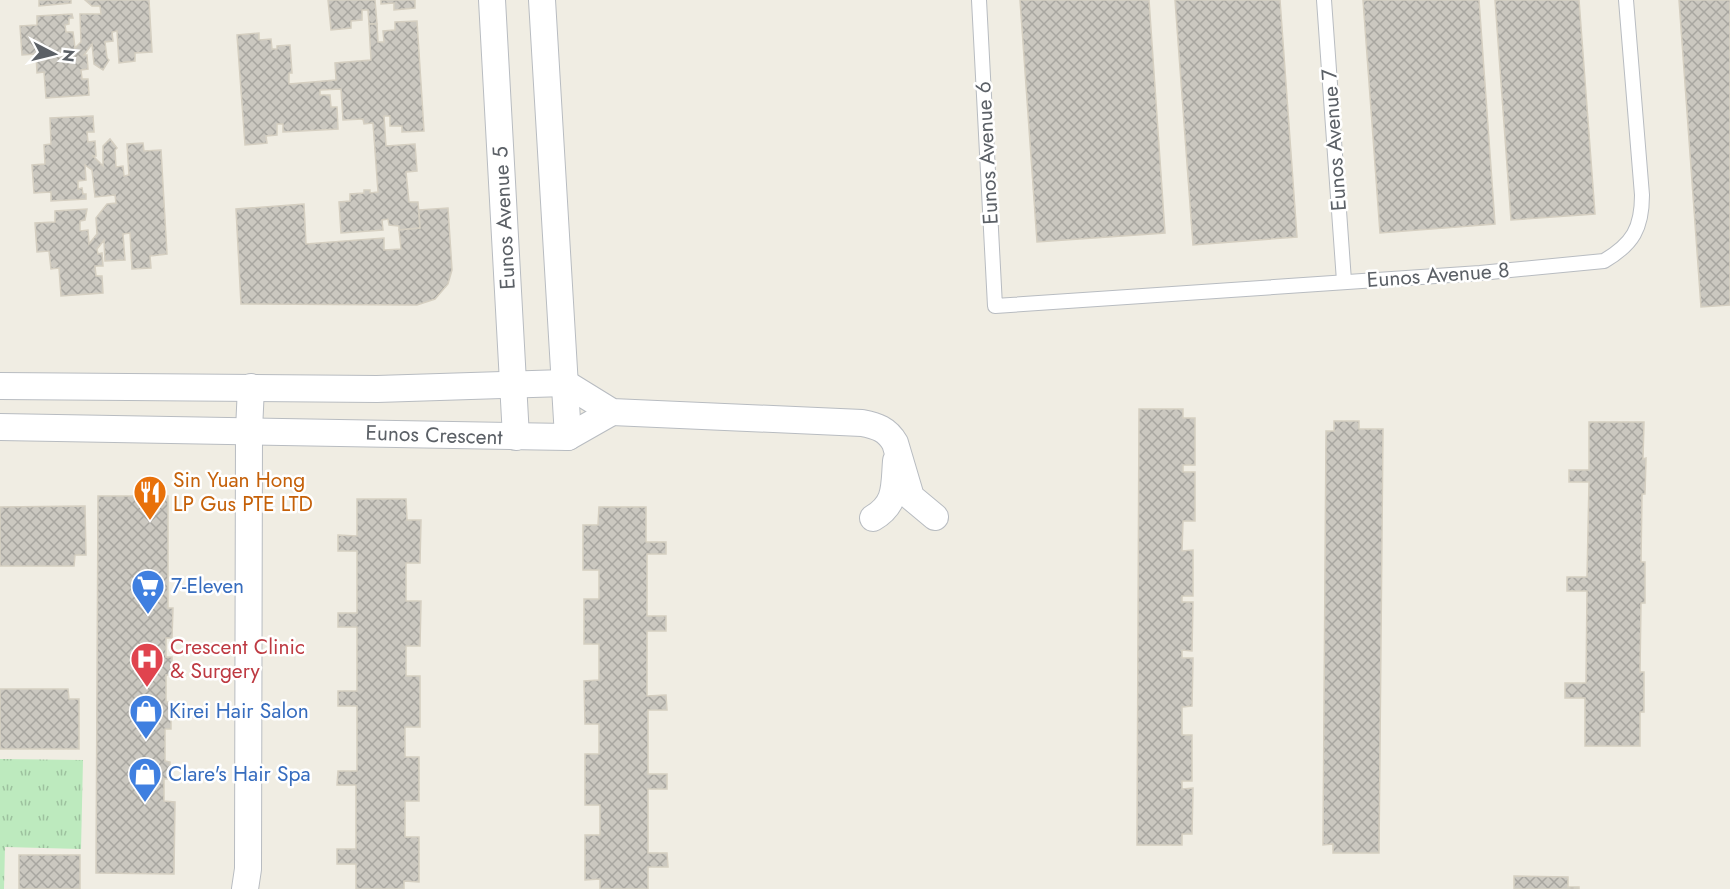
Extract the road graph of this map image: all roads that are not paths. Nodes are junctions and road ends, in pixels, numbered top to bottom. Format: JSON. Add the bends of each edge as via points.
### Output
{"nodes":[{"id":1,"x":492,"y":0,"type":"edge"},
{"id":2,"x":542,"y":0,"type":"edge"},
{"id":3,"x":979,"y":0,"type":"edge"},
{"id":4,"x":1324,"y":0,"type":"edge"},
{"id":5,"x":1626,"y":0,"type":"edge"},
{"id":6,"x":1344,"y":281,"type":"junction"},
{"id":7,"x":995,"y":306,"type":"joint"},
{"id":8,"x":565,"y":383,"type":"junction"},
{"id":9,"x":513,"y":384,"type":"junction"},
{"id":10,"x":0,"y":386,"type":"edge"},
{"id":11,"x":251,"y":387,"type":"junction"},
{"id":12,"x":612,"y":412,"type":"junction"},
{"id":13,"x":0,"y":427,"type":"edge"},
{"id":14,"x":249,"y":430,"type":"junction"},
{"id":15,"x":516,"y":437,"type":"junction"},
{"id":16,"x":568,"y":437,"type":"junction"},
{"id":17,"x":897,"y":452,"type":"junction"},
{"id":18,"x":935,"y":517,"type":"dead end"},
{"id":19,"x":873,"y":518,"type":"dead end"},
{"id":20,"x":245,"y":889,"type":"edge"}],
"edges":[{"from":1,"to":9,"type":"street","name":"Eunos Avenue 5"},
{"from":2,"to":8,"type":"street"},
{"from":3,"to":7,"type":"lane","name":"Eunos Avenue 6"},
{"from":4,"to":6,"type":"lane","name":"Eunos Avenue 7"},
{"from":5,"to":6,"type":"lane","name":"Eunos Avenue 8","via":[[1642,215],[1634,236],[1621,252],[1596,262]]},
{"from":6,"to":7,"type":"lane","name":"Eunos Avenue 8"},
{"from":8,"to":9,"type":"street","name":"Eunos Crescent"},
{"from":8,"to":12,"type":"street"},
{"from":8,"to":16,"type":"street"},
{"from":9,"to":11,"type":"street","name":"Eunos Crescent","via":[[377,389]]},
{"from":9,"to":15,"type":"street","name":"Eunos Avenue 5"},
{"from":10,"to":11,"type":"street","name":"Eunos Crescent"},
{"from":11,"to":14,"type":"street"},
{"from":12,"to":16,"type":"street","name":"Eunos Crescent"},
{"from":12,"to":17,"type":"street","via":[[862,423],[885,430]]},
{"from":13,"to":14,"type":"street","name":"Eunos Crescent"},
{"from":14,"to":15,"type":"street","name":"Eunos Crescent"},
{"from":14,"to":20,"type":"street"},
{"from":15,"to":16,"type":"street","name":"Eunos Crescent"},
{"from":17,"to":18,"type":"street","via":[[911,497]]},
{"from":17,"to":19,"type":"street","via":[[891,500],[885,511]]}]}
